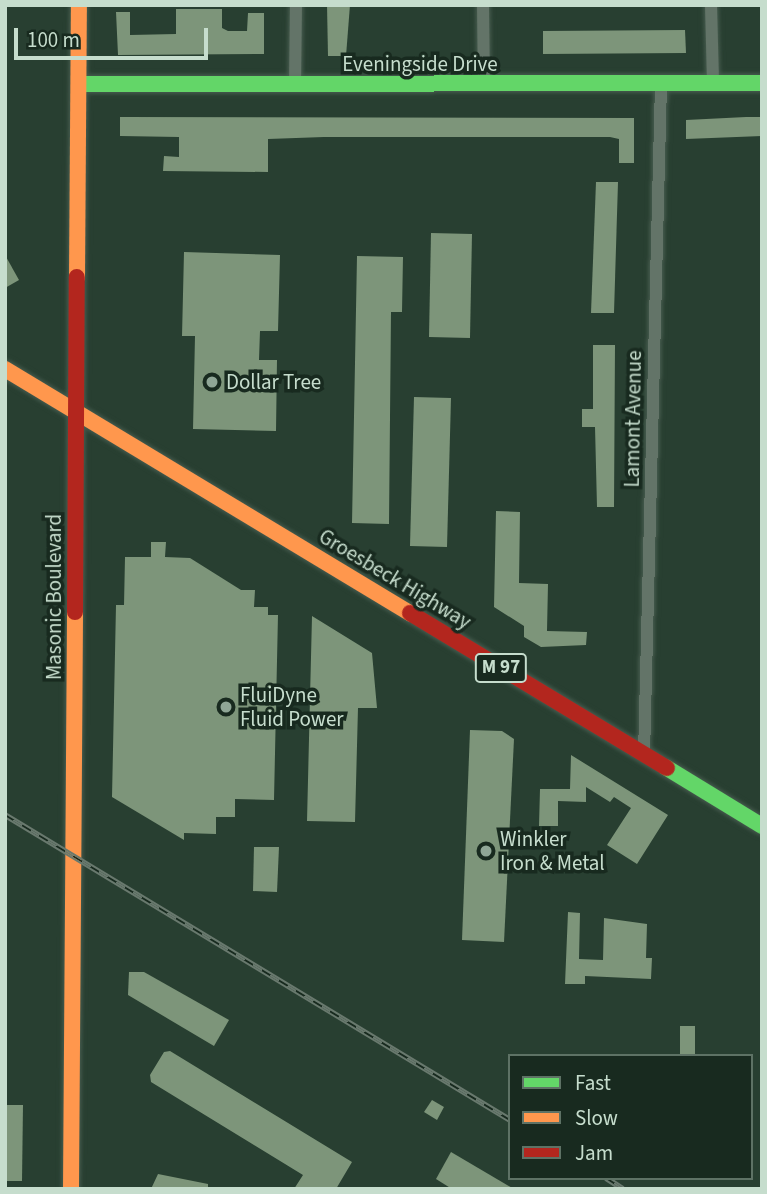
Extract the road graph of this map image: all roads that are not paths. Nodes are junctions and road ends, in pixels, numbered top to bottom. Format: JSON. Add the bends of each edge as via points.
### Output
{"nodes":[{"id":1,"x":79,"y":5,"type":"edge"},
{"id":2,"x":296,"y":5,"type":"edge"},
{"id":3,"x":483,"y":5,"type":"edge"},
{"id":4,"x":711,"y":5,"type":"edge"},
{"id":5,"x":713,"y":83,"type":"junction"},
{"id":6,"x":762,"y":83,"type":"edge"},
{"id":7,"x":79,"y":84,"type":"junction"},
{"id":8,"x":661,"y":84,"type":"junction"},
{"id":9,"x":295,"y":85,"type":"junction"},
{"id":10,"x":484,"y":85,"type":"junction"},
{"id":11,"x":5,"y":369,"type":"edge"},
{"id":12,"x":76,"y":412,"type":"junction"},
{"id":13,"x":644,"y":755,"type":"junction"},
{"id":14,"x":762,"y":826,"type":"edge"},
{"id":15,"x":71,"y":1189,"type":"edge"}],
"edges":[{"from":1,"to":7,"type":"street","name":"Masonic Boulevard"},
{"from":2,"to":9,"type":"street"},
{"from":3,"to":10,"type":"street"},
{"from":4,"to":5,"type":"street"},
{"from":5,"to":6,"type":"street","name":"Eveningside Drive"},
{"from":5,"to":8,"type":"street","name":"Eveningside Drive"},
{"from":7,"to":9,"type":"street","name":"Eveningside Drive"},
{"from":7,"to":12,"type":"street","name":"Masonic Boulevard"},
{"from":8,"to":10,"type":"street","name":"Eveningside Drive"},
{"from":8,"to":13,"type":"street","name":"Lamont Avenue"},
{"from":9,"to":10,"type":"street","name":"Eveningside Drive"},
{"from":11,"to":12,"type":"street","name":"Groesbeck Highway","number":"M 97"},
{"from":12,"to":13,"type":"street","name":"Groesbeck Highway","number":"M 97"},
{"from":12,"to":15,"type":"street","name":"Masonic Boulevard"},
{"from":13,"to":14,"type":"street","name":"Groesbeck Highway","number":"M 97"}]}
